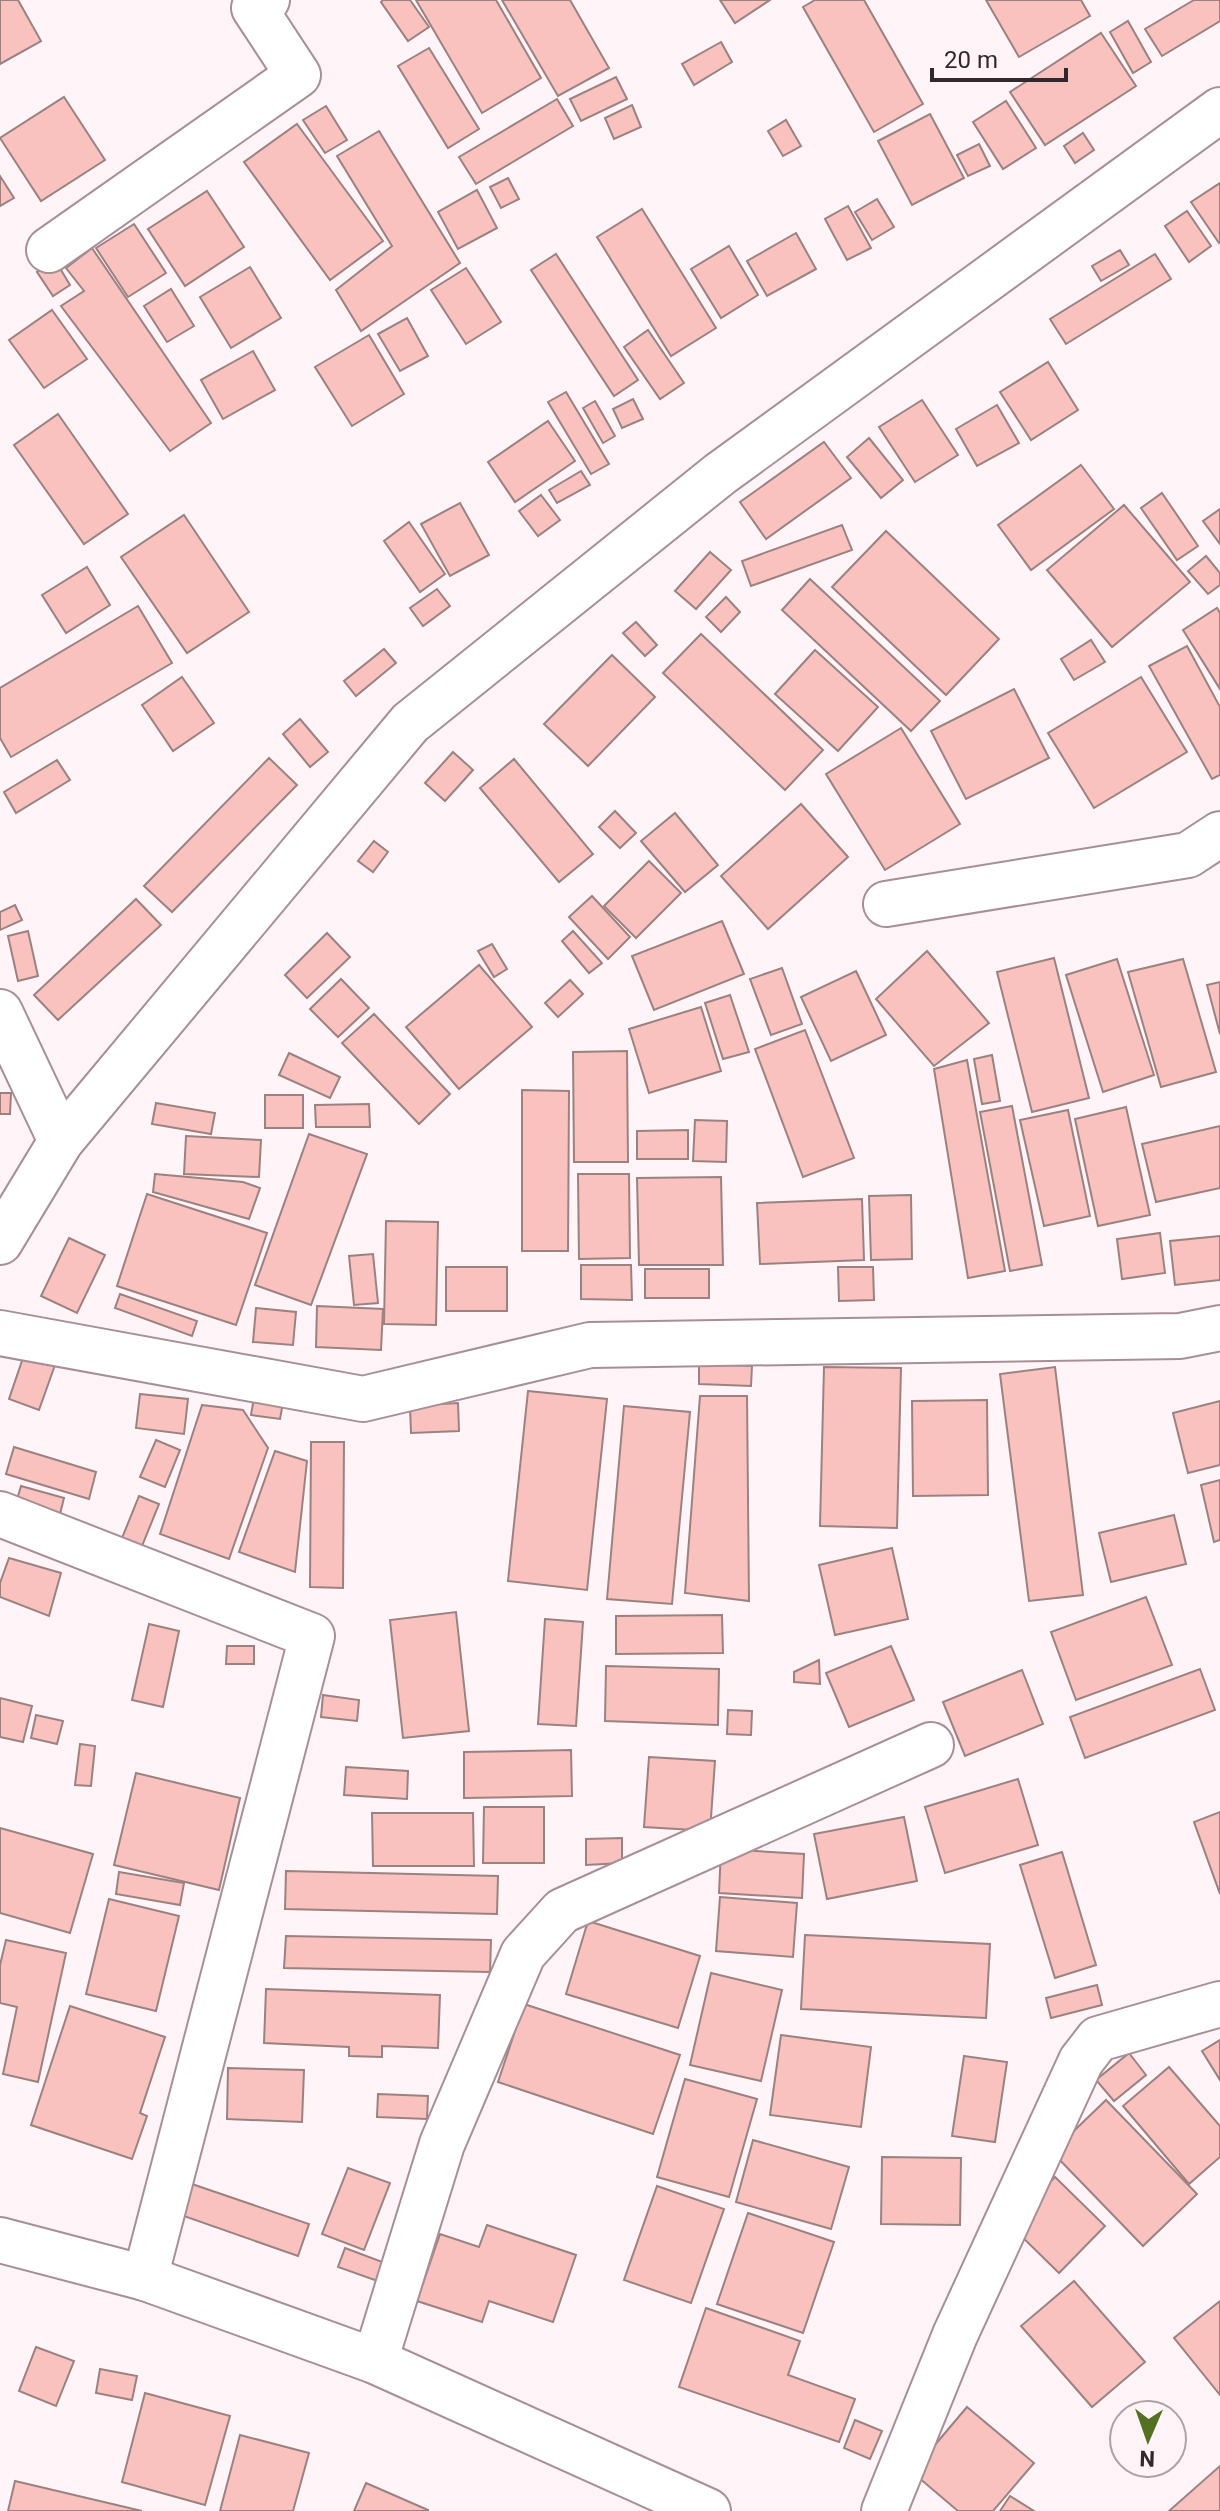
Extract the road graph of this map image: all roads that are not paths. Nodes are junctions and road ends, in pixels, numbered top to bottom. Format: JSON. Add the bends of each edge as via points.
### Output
{"nodes":[{"id":1,"x":256,"y":3,"type":"edge"},
{"id":2,"x":1220,"y":110,"type":"edge"},
{"id":3,"x":49,"y":250,"type":"dead end"},
{"id":4,"x":1220,"y":834,"type":"edge"},
{"id":5,"x":886,"y":904,"type":"dead end"},
{"id":6,"x":0,"y":1012,"type":"edge"},
{"id":7,"x":61,"y":1141,"type":"junction"},
{"id":8,"x":0,"y":1242,"type":"edge"},
{"id":9,"x":1220,"y":1328,"type":"edge"},
{"id":10,"x":0,"y":1333,"type":"edge"},
{"id":11,"x":0,"y":1514,"type":"edge"},
{"id":12,"x":931,"y":1745,"type":"dead end"},
{"id":13,"x":1220,"y":2004,"type":"edge"},
{"id":14,"x":0,"y":2240,"type":"edge"},
{"id":15,"x":145,"y":2278,"type":"junction"},
{"id":16,"x":375,"y":2361,"type":"junction"},
{"id":17,"x":708,"y":2511,"type":"edge"},
{"id":18,"x":884,"y":2511,"type":"edge"}],
"edges":[{"from":1,"to":3,"type":"street","via":[[298,75]]},
{"from":2,"to":7,"type":"street","via":[[720,474],[410,723]]},
{"from":4,"to":5,"type":"street","via":[[1188,855]]},
{"from":6,"to":7,"type":"street"},
{"from":7,"to":8,"type":"street"},
{"from":9,"to":10,"type":"street","via":[[1180,1336],[590,1345],[363,1399]]},
{"from":11,"to":15,"type":"street","via":[[312,1636]]},
{"from":12,"to":16,"type":"street","via":[[562,1911],[523,1954],[442,2144]]},
{"from":13,"to":18,"type":"street","via":[[1098,2039],[1081,2061],[955,2335]]},
{"from":14,"to":15,"type":"street"},
{"from":15,"to":16,"type":"street"},
{"from":16,"to":17,"type":"street"}]}
